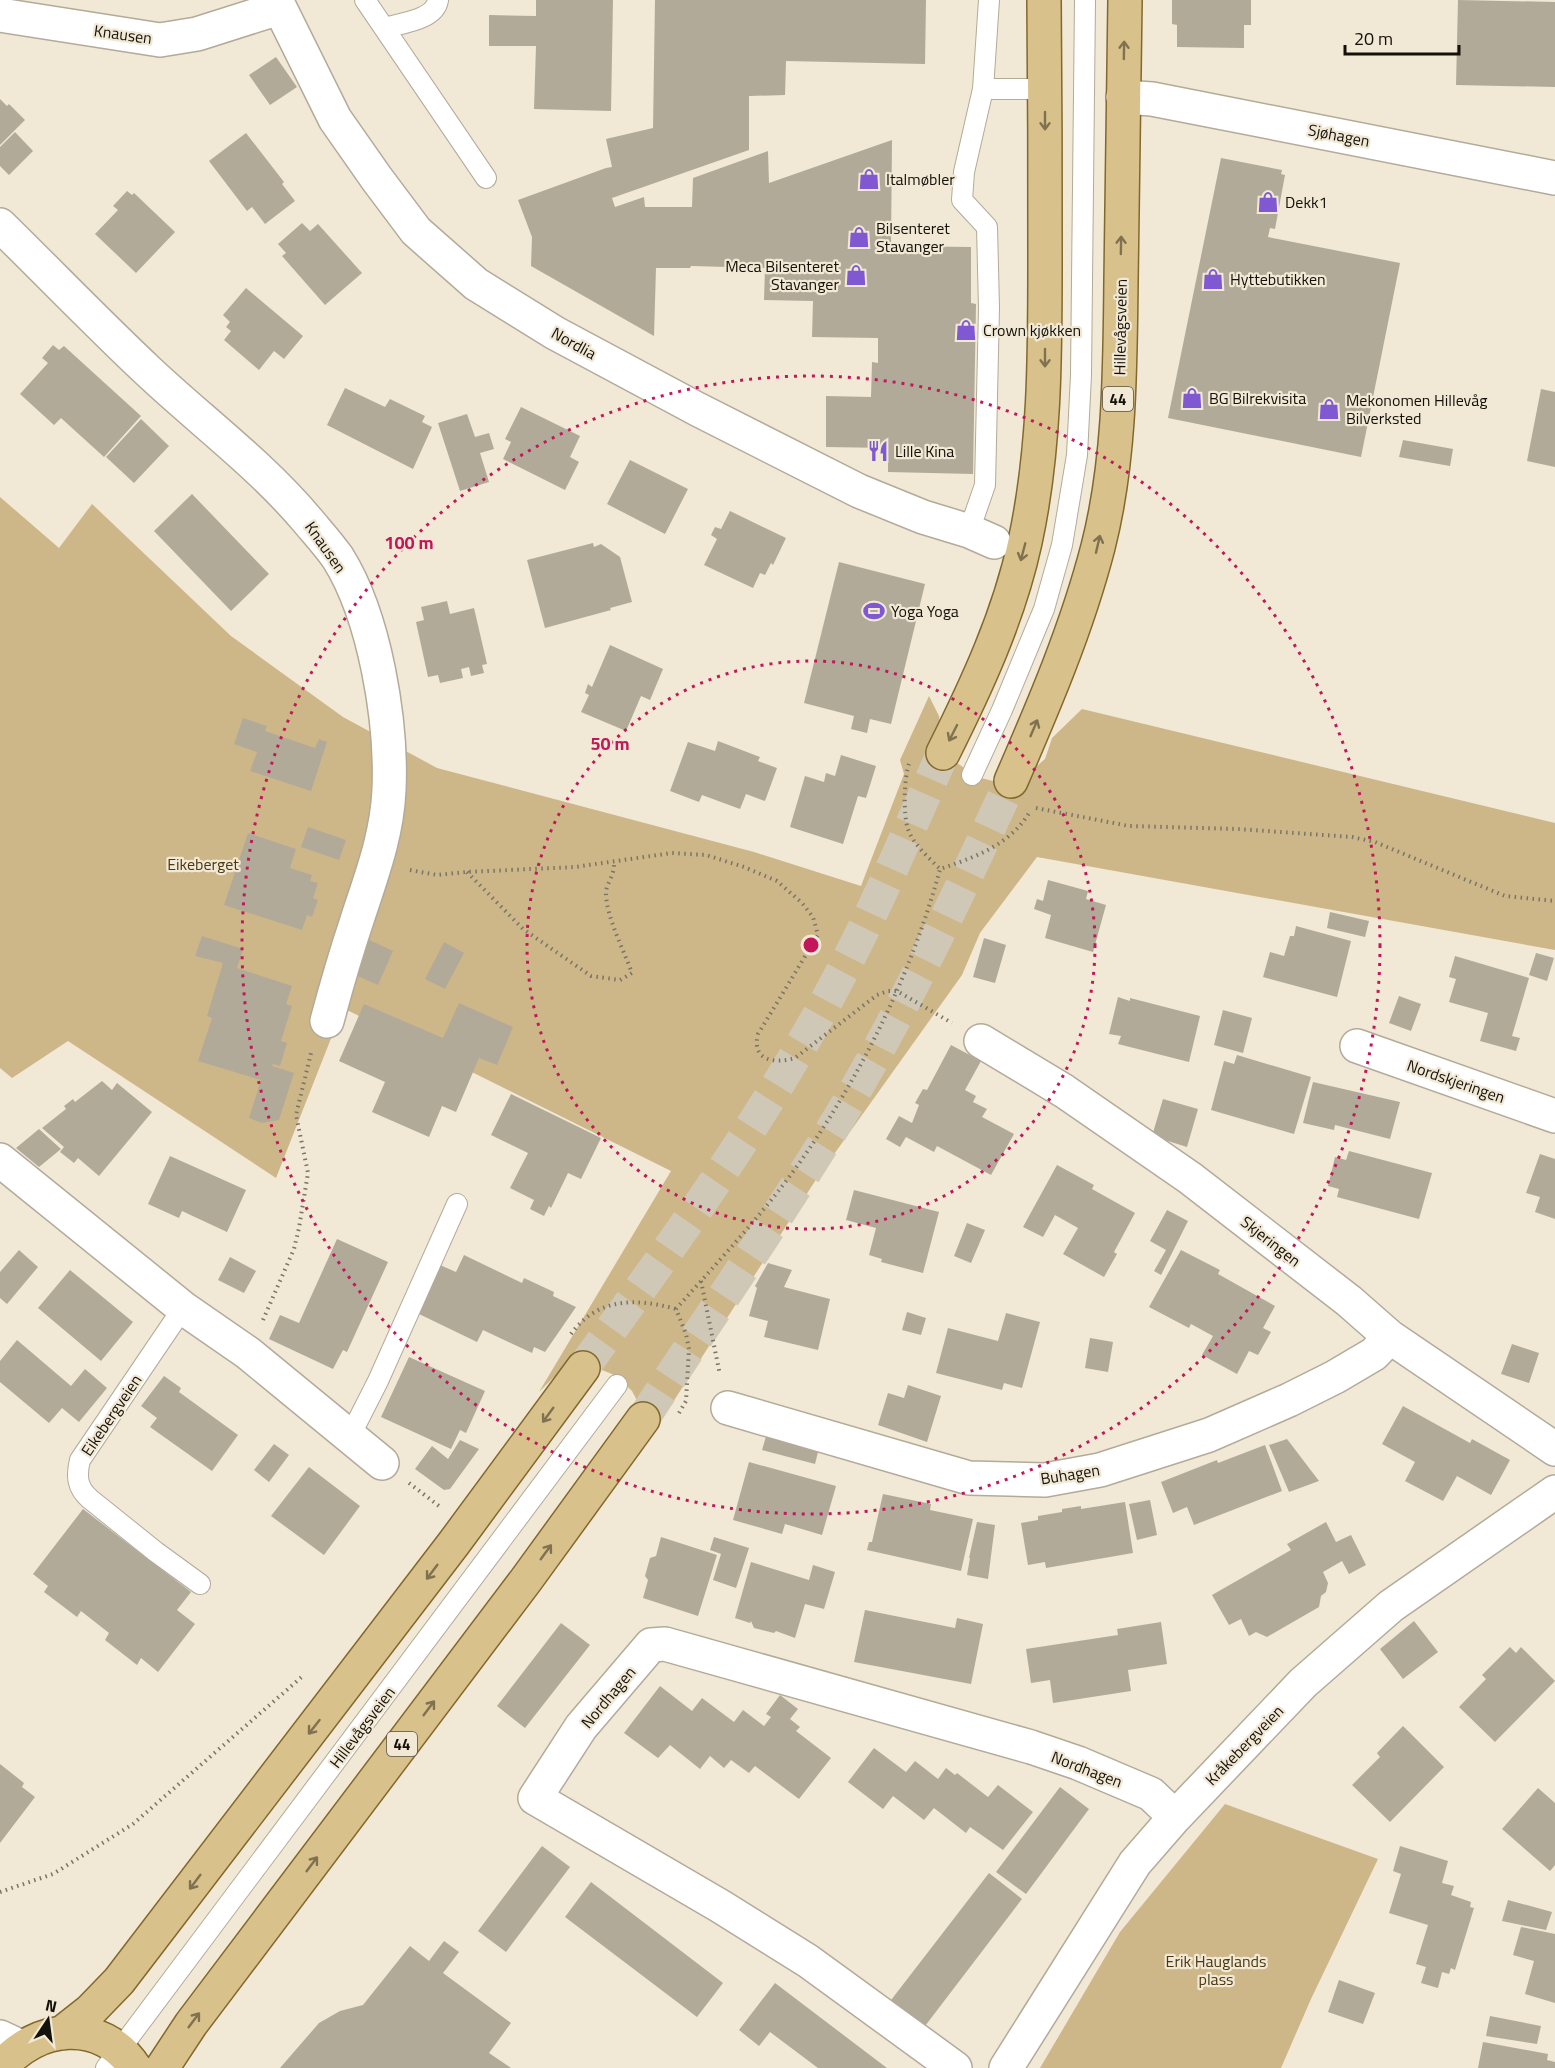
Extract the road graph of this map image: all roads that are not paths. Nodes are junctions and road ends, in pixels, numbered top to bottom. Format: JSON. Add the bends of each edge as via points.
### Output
{"nodes":[{"id":1,"x":365,"y":0,"type":"edge"},
{"id":2,"x":438,"y":0,"type":"edge"},
{"id":3,"x":989,"y":0,"type":"edge"},
{"id":4,"x":1044,"y":0,"type":"edge"},
{"id":5,"x":1085,"y":0,"type":"edge"},
{"id":6,"x":1125,"y":0,"type":"edge"},
{"id":7,"x":278,"y":4,"type":"edge"},
{"id":8,"x":0,"y":15,"type":"edge"},
{"id":9,"x":385,"y":28,"type":"junction"},
{"id":10,"x":983,"y":89,"type":"junction"},
{"id":11,"x":1046,"y":89,"type":"junction"},
{"id":12,"x":1123,"y":97,"type":"junction"},
{"id":13,"x":486,"y":178,"type":"dead end"},
{"id":14,"x":1555,"y":178,"type":"edge"},
{"id":15,"x":0,"y":225,"type":"edge"},
{"id":16,"x":981,"y":537,"type":"joint"},
{"id":17,"x":943,"y":753,"type":"tunnel mouth"},
{"id":18,"x":972,"y":775,"type":"dead end"},
{"id":19,"x":1024,"y":791,"type":"tunnel mouth"},
{"id":20,"x":327,"y":1021,"type":"road end"},
{"id":21,"x":981,"y":1041,"type":"road end"},
{"id":22,"x":1358,"y":1046,"type":"dead end"},
{"id":23,"x":1555,"y":1116,"type":"edge"},
{"id":24,"x":0,"y":1160,"type":"edge"},
{"id":25,"x":457,"y":1204,"type":"dead end"},
{"id":26,"x":183,"y":1308,"type":"junction"},
{"id":27,"x":1390,"y":1337,"type":"junction"},
{"id":28,"x":582,"y":1368,"type":"tunnel mouth"},
{"id":29,"x":617,"y":1385,"type":"dead end"},
{"id":30,"x":728,"y":1408,"type":"road end"},
{"id":31,"x":659,"y":1419,"type":"tunnel mouth"},
{"id":32,"x":350,"y":1436,"type":"junction"},
{"id":33,"x":1555,"y":1449,"type":"edge"},
{"id":34,"x":382,"y":1463,"type":"road end"},
{"id":35,"x":1555,"y":1491,"type":"edge"},
{"id":36,"x":200,"y":1584,"type":"dead end"},
{"id":37,"x":1175,"y":1816,"type":"junction"},
{"id":38,"x":62,"y":2033,"type":"junction"},
{"id":39,"x":7,"y":2051,"type":"edge"},
{"id":40,"x":120,"y":2062,"type":"edge"},
{"id":41,"x":162,"y":2068,"type":"edge"},
{"id":42,"x":955,"y":2068,"type":"edge"},
{"id":43,"x":1006,"y":2068,"type":"edge"}],
"edges":[{"from":1,"to":9,"type":"lane"},
{"from":2,"to":9,"type":"lane","via":[[437,7],[428,15]]},
{"from":3,"to":10,"type":"lane"},
{"from":4,"to":11,"type":"main road"},
{"from":5,"to":18,"type":"lane","via":[[1077,455],[1062,545],[1044,609]]},
{"from":12,"to":6,"type":"main road","name":"Hillevågsveien","number":"44","one_way":true},
{"from":7,"to":8,"type":"street","name":"Knausen","via":[[197,34],[160,40]]},
{"from":7,"to":16,"type":"street","name":"Nordlia","via":[[335,119],[371,171],[416,231],[476,284],[555,333],[859,491]]},
{"from":9,"to":13,"type":"lane"},
{"from":10,"to":11,"type":"lane"},
{"from":10,"to":16,"type":"lane","via":[[964,172],[962,200],[987,227]]},
{"from":11,"to":17,"type":"main road","one_way":true,"via":[[1045,378],[1034,497],[1009,601],[990,654]]},
{"from":12,"to":14,"type":"street","name":"Sjøhagen","via":[[1152,99]]},
{"from":19,"to":12,"type":"main road","name":"Hillevågsveien","number":"44","one_way":true,"via":[[1042,709],[1098,547],[1112,469],[1119,374]]},
{"from":15,"to":20,"type":"street","name":"Knausen","via":[[148,371],[290,499],[338,558],[354,591],[368,629],[384,708],[389,791],[377,862]]},
{"from":21,"to":27,"type":"street","name":"Skjeringen","via":[[1064,1091],[1190,1178]]},
{"from":22,"to":23,"type":"street","name":"Nordskjeringen"},
{"from":24,"to":26,"type":"street"},
{"from":25,"to":32,"type":"lane"},
{"from":26,"to":32,"type":"street","via":[[248,1353]]},
{"from":26,"to":36,"type":"lane","name":"Eikebergveien","via":[[80,1460],[78,1480],[81,1491],[90,1499]]},
{"from":27,"to":30,"type":"street","name":"Buhagen","via":[[1374,1354],[1335,1377],[1209,1435],[1100,1470],[1045,1480],[969,1478]]},
{"from":27,"to":33,"type":"street","name":"Skjeringen"},
{"from":28,"to":38,"type":"main road","one_way":true,"via":[[447,1552],[119,1981]]},
{"from":29,"to":40,"type":"lane","name":"Hillevågsveien"},
{"from":41,"to":31,"type":"main road","number":"44","one_way":true,"via":[[191,2024],[519,1590]]},
{"from":32,"to":34,"type":"street"},
{"from":35,"to":37,"type":"street","name":"Kråkebergveien","via":[[1390,1606],[1303,1683]]},
{"from":37,"to":42,"type":"street","name":"Nordhagen","via":[[1150,1794],[1078,1763],[665,1644],[651,1645],[581,1727],[535,1798],[807,1961]]},
{"from":37,"to":43,"type":"street","name":"Kråkebergveien","via":[[1135,1863]]},
{"from":38,"to":39,"type":"main road"},
{"from":38,"to":40,"type":"main road","via":[[92,2036]]}]}
